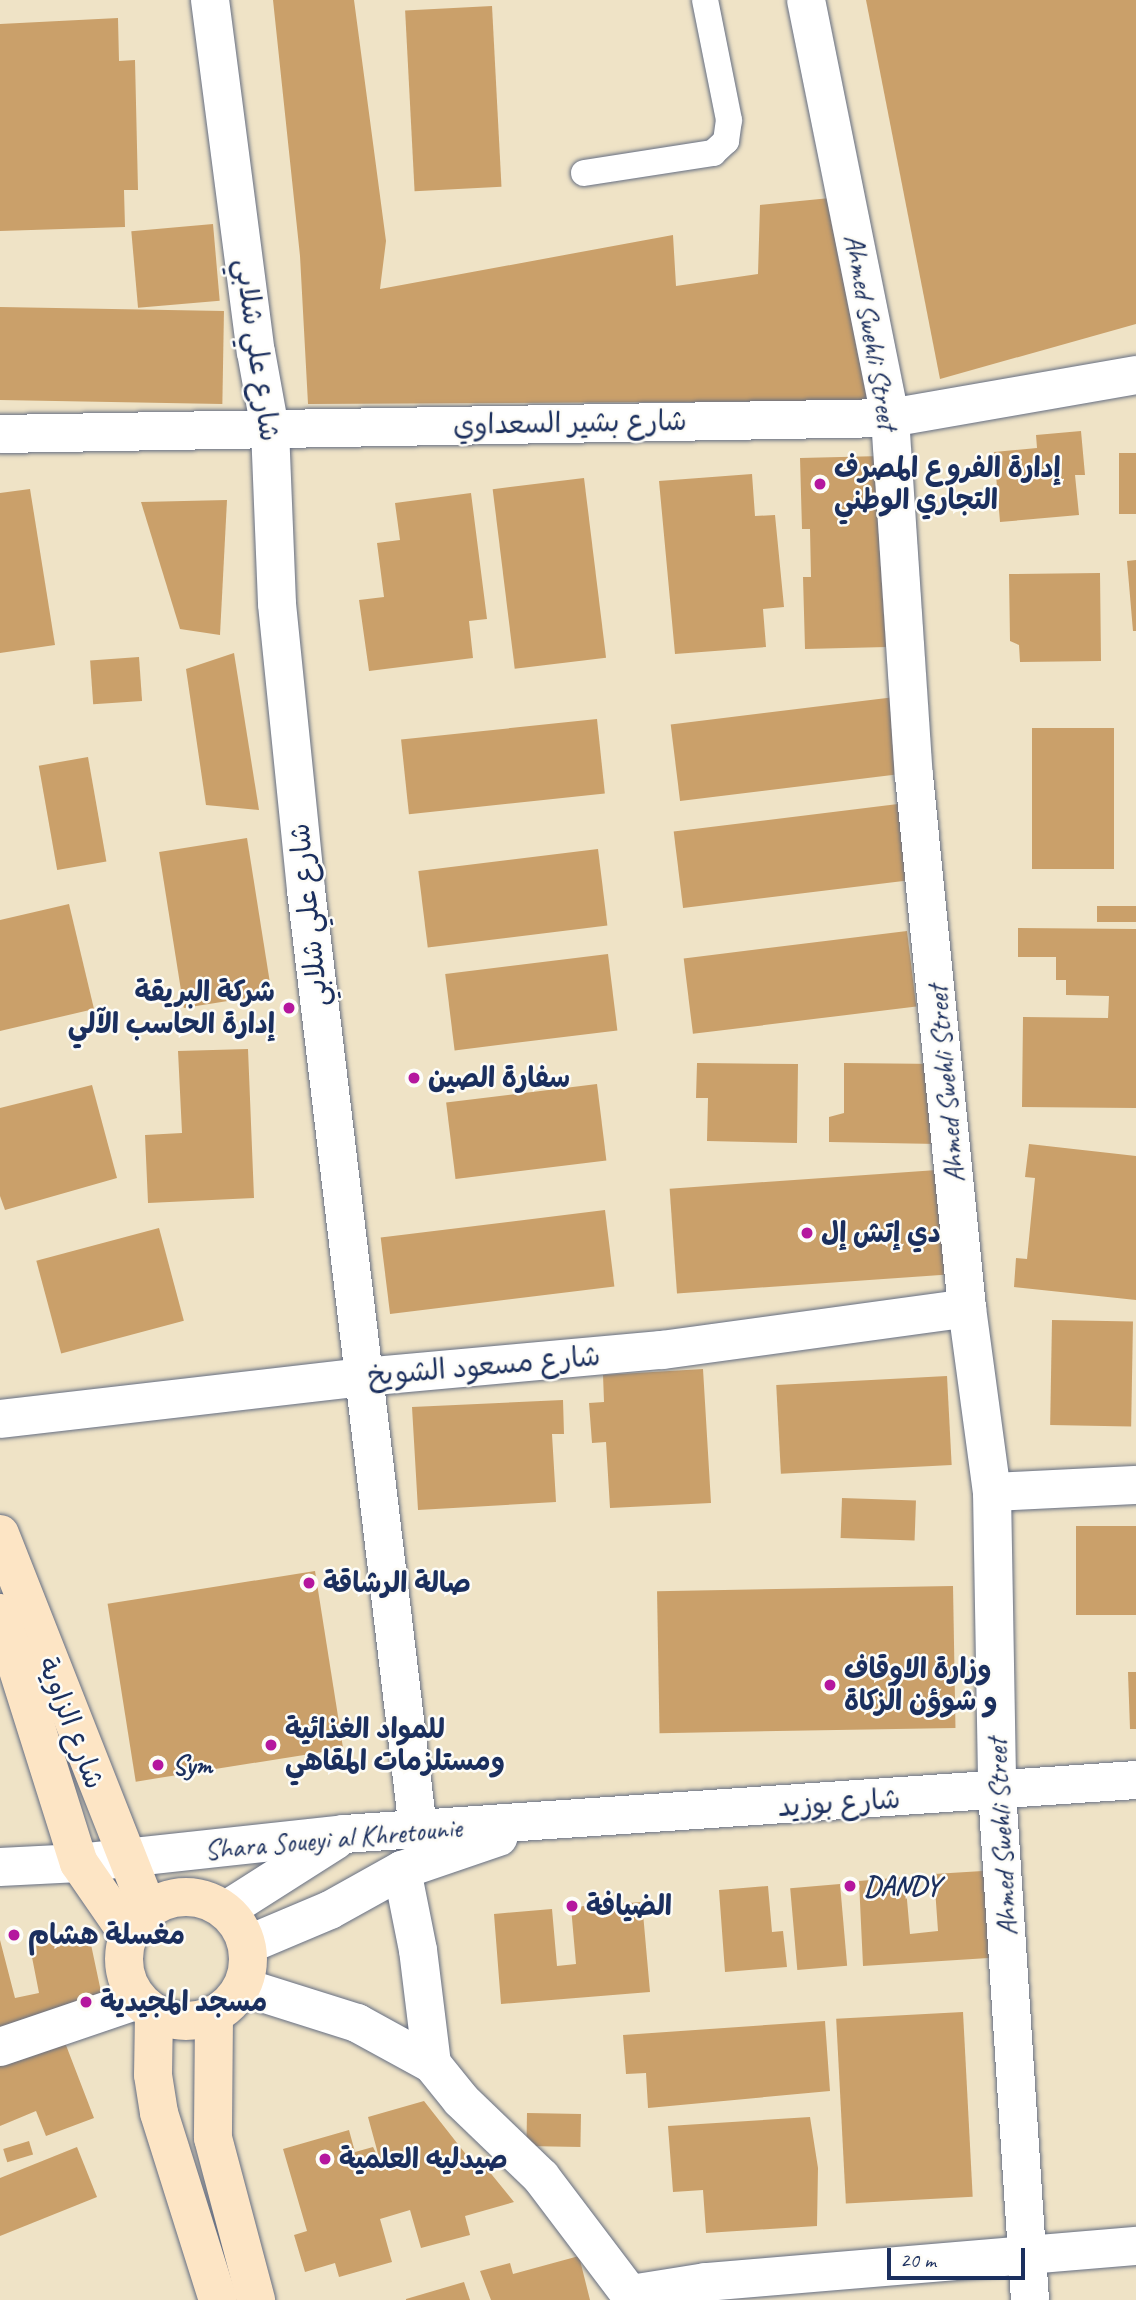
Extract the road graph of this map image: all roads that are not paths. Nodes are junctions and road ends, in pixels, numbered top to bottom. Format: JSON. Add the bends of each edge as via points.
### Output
{"nodes":[{"id":1,"x":210,"y":0,"type":"edge"},
{"id":2,"x":705,"y":0,"type":"edge"},
{"id":3,"x":806,"y":0,"type":"edge"},
{"id":4,"x":584,"y":173,"type":"dead end"},
{"id":5,"x":1136,"y":375,"type":"edge"},
{"id":6,"x":890,"y":418,"type":"junction"},
{"id":7,"x":270,"y":429,"type":"junction"},
{"id":8,"x":0,"y":435,"type":"edge"},
{"id":9,"x":968,"y":1308,"type":"junction"},
{"id":10,"x":363,"y":1377,"type":"junction"},
{"id":11,"x":0,"y":1419,"type":"edge"},
{"id":12,"x":1136,"y":1485,"type":"edge"},
{"id":13,"x":992,"y":1492,"type":"junction"},
{"id":14,"x":0,"y":1534,"type":"edge"},
{"id":15,"x":0,"y":1613,"type":"edge"},
{"id":16,"x":1136,"y":1780,"type":"edge"},
{"id":17,"x":997,"y":1791,"type":"junction"},
{"id":18,"x":541,"y":1824,"type":"junction"},
{"id":19,"x":418,"y":1829,"type":"junction"},
{"id":20,"x":345,"y":1834,"type":"junction"},
{"id":21,"x":125,"y":1858,"type":"junction"},
{"id":22,"x":79,"y":1863,"type":"junction"},
{"id":23,"x":0,"y":1867,"type":"edge"},
{"id":24,"x":402,"y":1870,"type":"junction"},
{"id":25,"x":226,"y":1910,"type":"junction"},
{"id":26,"x":138,"y":1921,"type":"junction"},
{"id":27,"x":247,"y":1945,"type":"junction"},
{"id":28,"x":243,"y":1987,"type":"junction"},
{"id":29,"x":146,"y":2006,"type":"junction"},
{"id":30,"x":214,"y":2015,"type":"junction"},
{"id":31,"x":0,"y":2047,"type":"edge"},
{"id":32,"x":432,"y":2064,"type":"junction"},
{"id":33,"x":1136,"y":2246,"type":"edge"},
{"id":34,"x":1026,"y":2256,"type":"junction"},
{"id":35,"x":632,"y":2297,"type":"edge"},
{"id":36,"x":218,"y":2300,"type":"edge"},
{"id":37,"x":256,"y":2300,"type":"edge"},
{"id":38,"x":1030,"y":2300,"type":"edge"}],
"edges":[{"from":1,"to":7,"type":"street","name":"شارع علي شلابي"},
{"from":2,"to":4,"type":"lane","via":[[729,120],[726,141],[713,153]]},
{"from":3,"to":6,"type":"street","name":"Ahmed Swehli Street"},
{"from":5,"to":6,"type":"street","name":"شارع بشير السعداوي"},
{"from":6,"to":7,"type":"street","name":"شارع بشير السعداوي"},
{"from":6,"to":9,"type":"street","name":"Ahmed Swehli Street","via":[[914,776]]},
{"from":7,"to":8,"type":"street","name":"شارع بشير السعداوي"},
{"from":7,"to":10,"type":"street","name":"شارع علي شلابي","via":[[280,630]]},
{"from":9,"to":10,"type":"street","name":"شارع مسعود الشويخ","via":[[662,1350]]},
{"from":9,"to":13,"type":"street","name":"Ahmed Swehli Street"},
{"from":10,"to":11,"type":"street","name":"شارع مسعود الشويخ"},
{"from":10,"to":19,"type":"street","name":"شارع علي شلابي"},
{"from":12,"to":13,"type":"street"},
{"from":13,"to":17,"type":"street","name":"Ahmed Swehli Street"},
{"from":14,"to":21,"type":"main road","name":"شارع الزاوية"},
{"from":15,"to":22,"type":"main road"},
{"from":16,"to":17,"type":"street","name":"شارع بوزيد"},
{"from":17,"to":18,"type":"street","name":"شارع بوزيد"},
{"from":17,"to":34,"type":"street","name":"Ahmed Swehli Street"},
{"from":18,"to":19,"type":"street","name":"Shara Soueyi al Khretounie"},
{"from":18,"to":24,"type":"street"},
{"from":19,"to":20,"type":"street","name":"Shara Soueyi al Khretounie"},
{"from":20,"to":21,"type":"street","name":"Shara Soueyi al Khretounie"},
{"from":20,"to":25,"type":"street"},
{"from":21,"to":22,"type":"street","name":"Shara Soueyi al Khretounie"},
{"from":21,"to":26,"type":"main road","name":"شارع الزاوية"},
{"from":22,"to":23,"type":"street","name":"Shara Soueyi al Khretounie"},
{"from":22,"to":26,"type":"main road"},
{"from":24,"to":27,"type":"street","via":[[330,1910]]},
{"from":24,"to":32,"type":"street","via":[[418,1950]]},
{"from":25,"to":26,"type":"main road","via":[[187,1896]]},
{"from":25,"to":27,"type":"main road"},
{"from":26,"to":29,"type":"main road","via":[[123,1968]]},
{"from":27,"to":28,"type":"main road"},
{"from":28,"to":30,"type":"main road"},
{"from":28,"to":32,"type":"street","via":[[357,2022]]},
{"from":29,"to":30,"type":"main road","via":[[194,2022]]},
{"from":29,"to":31,"type":"street"},
{"from":29,"to":36,"type":"main road","via":[[159,2113]]},
{"from":30,"to":37,"type":"main road","via":[[213,2138]]},
{"from":32,"to":35,"type":"street","via":[[461,2100],[541,2177]]},
{"from":33,"to":34,"type":"street"},
{"from":34,"to":35,"type":"street","via":[[706,2282]]},
{"from":34,"to":38,"type":"street","name":"Ahmed Swehli Street"}]}
